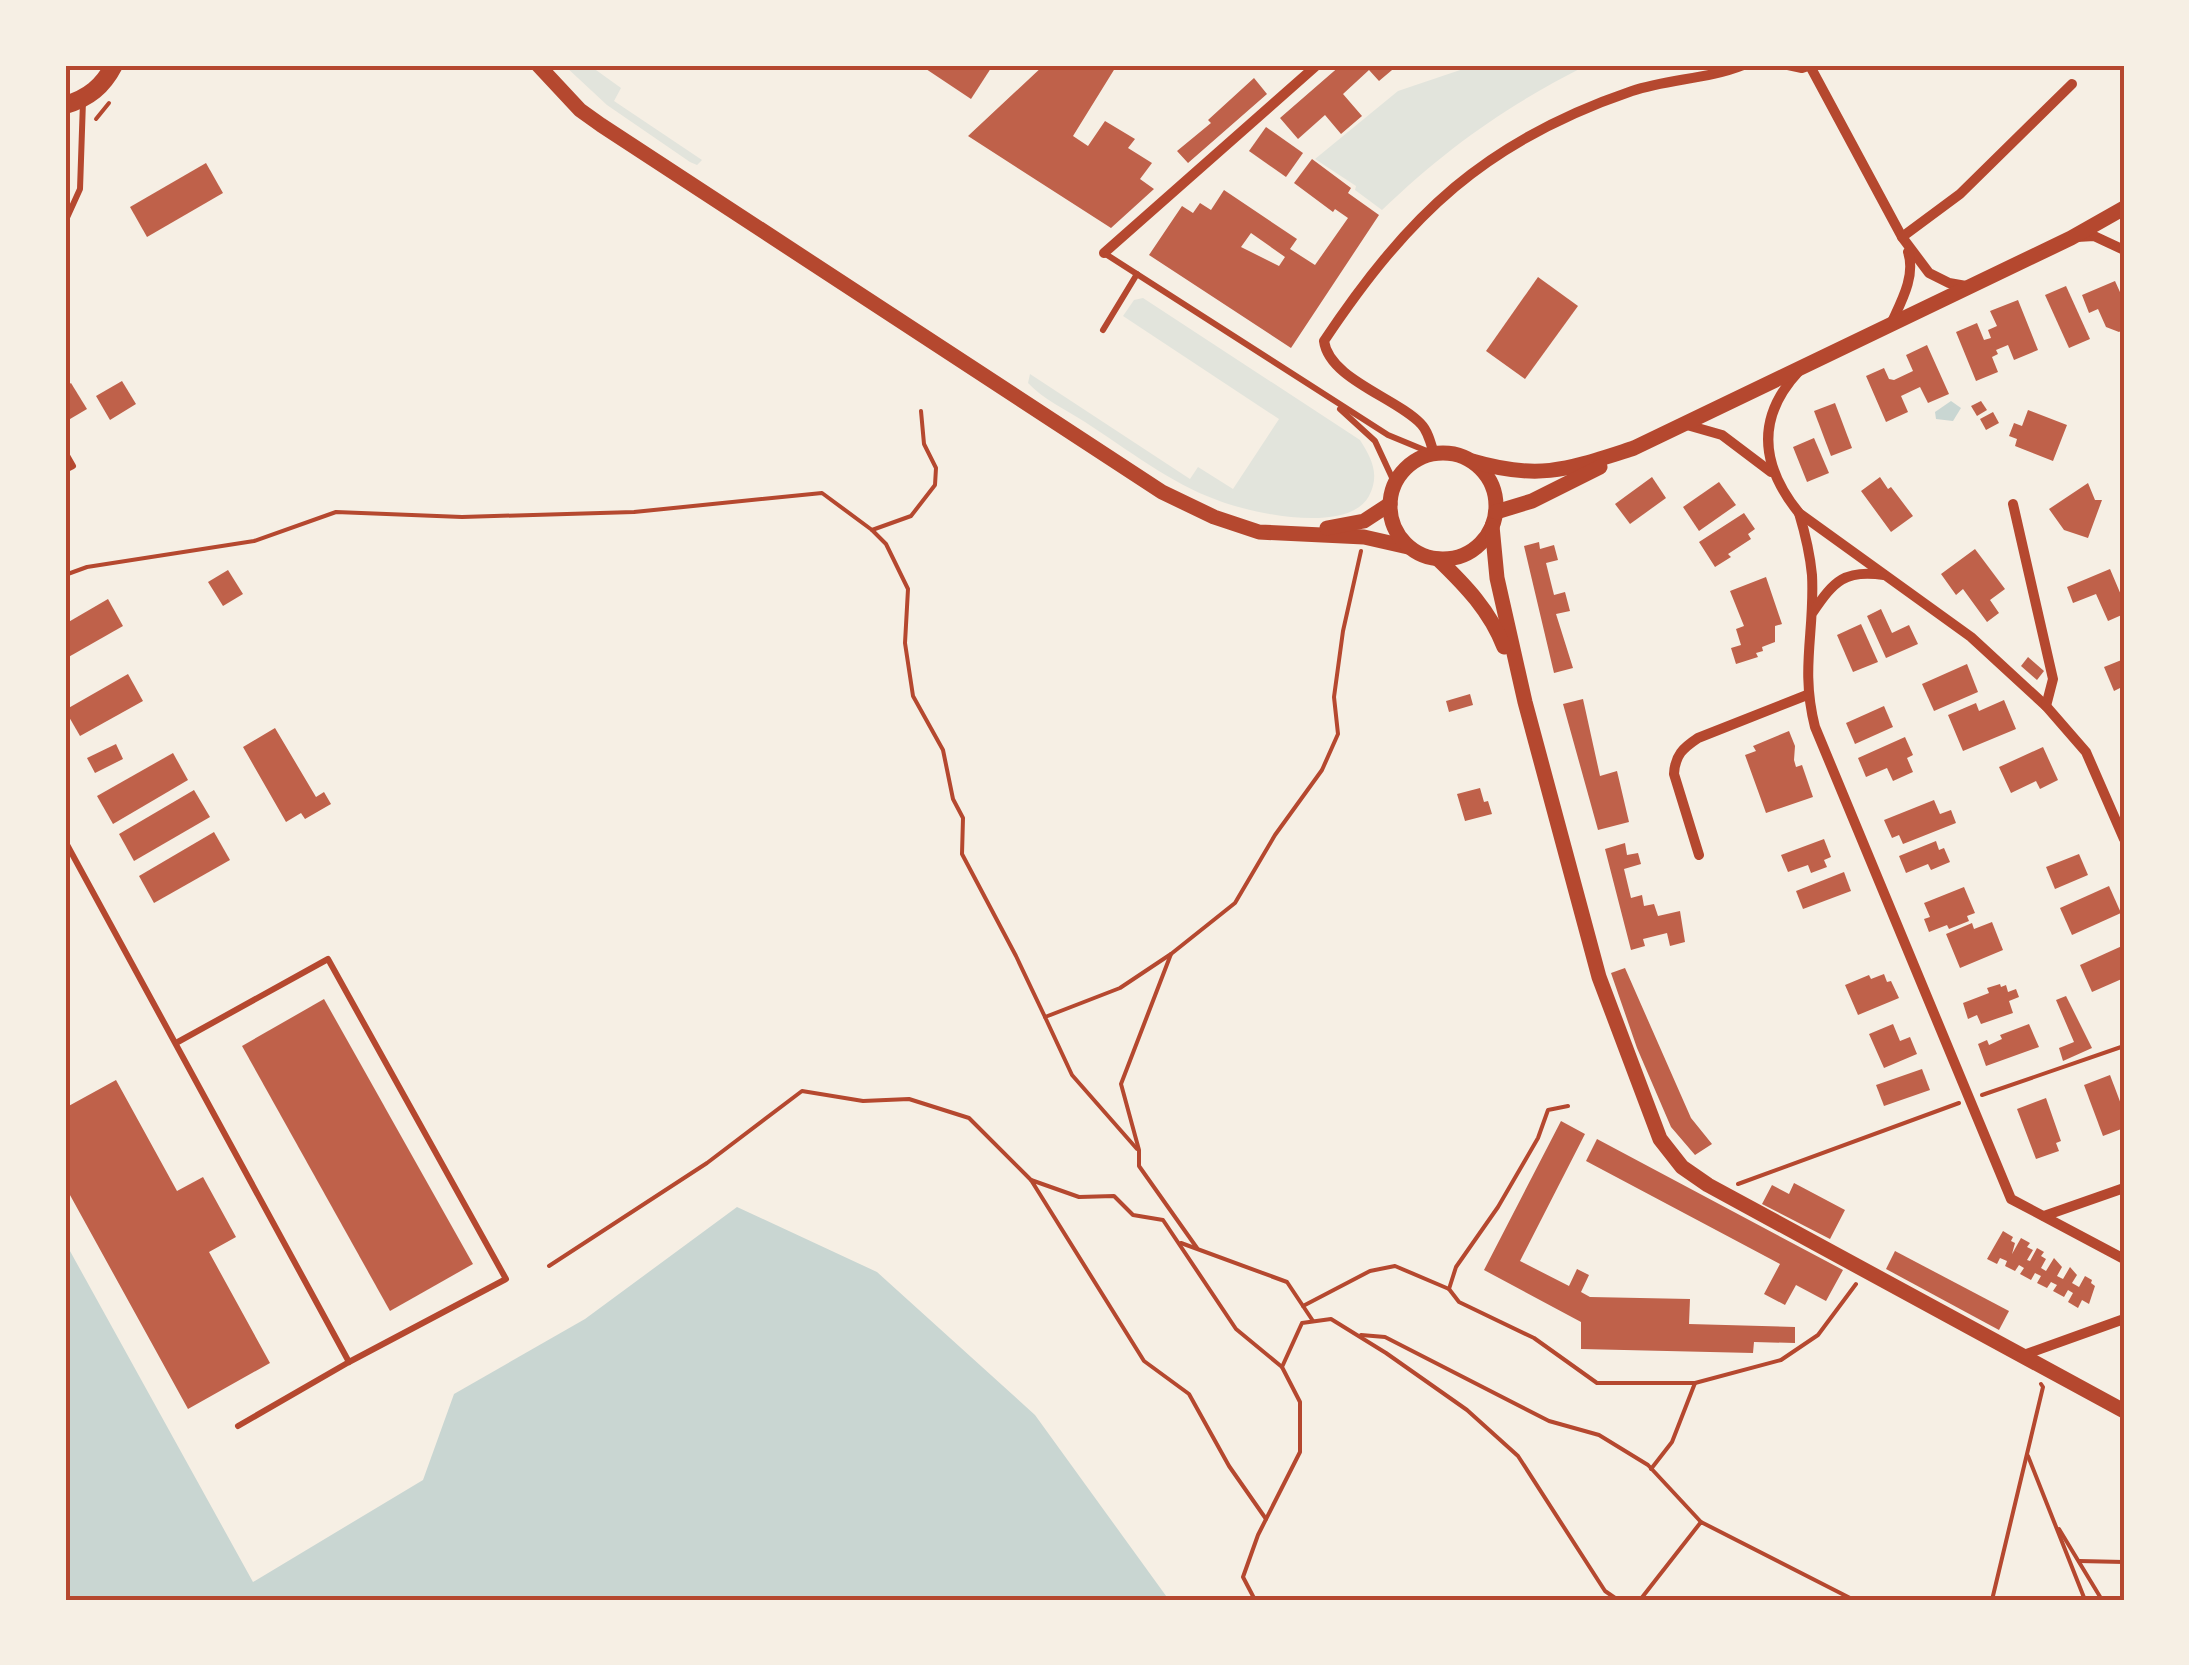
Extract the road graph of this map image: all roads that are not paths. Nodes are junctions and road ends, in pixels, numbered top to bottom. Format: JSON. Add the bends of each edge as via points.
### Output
{"nodes":[{"id":1,"x":114,"y":65,"type":"edge"},
{"id":2,"x":538,"y":65,"type":"edge"},
{"id":3,"x":1317,"y":65,"type":"edge"},
{"id":4,"x":1743,"y":65,"type":"edge"},
{"id":5,"x":1788,"y":65,"type":"edge"},
{"id":6,"x":1811,"y":65,"type":"edge"},
{"id":7,"x":2072,"y":84,"type":"dead end"},
{"id":8,"x":74,"y":102,"type":"edge"},
{"id":9,"x":65,"y":157,"type":"edge"},
{"id":10,"x":65,"y":186,"type":"edge"},
{"id":11,"x":2124,"y":208,"type":"edge"},
{"id":12,"x":65,"y":222,"type":"edge"},
{"id":13,"x":1902,"y":237,"type":"junction"},
{"id":14,"x":2071,"y":238,"type":"junction"},
{"id":15,"x":2124,"y":250,"type":"edge"},
{"id":16,"x":1104,"y":253,"type":"joint"},
{"id":17,"x":1138,"y":274,"type":"junction"},
{"id":18,"x":1968,"y":287,"type":"junction"},
{"id":19,"x":1891,"y":324,"type":"junction"},
{"id":20,"x":1103,"y":330,"type":"dead end"},
{"id":21,"x":1802,"y":367,"type":"junction"},
{"id":22,"x":1328,"y":398,"type":"junction"},
{"id":23,"x":1686,"y":424,"type":"junction"},
{"id":24,"x":1634,"y":448,"type":"junction"},
{"id":25,"x":65,"y":452,"type":"edge"},
{"id":26,"x":1434,"y":454,"type":"junction"},
{"id":27,"x":1472,"y":461,"type":"junction"},
{"id":28,"x":65,"y":470,"type":"edge"},
{"id":29,"x":1772,"y":473,"type":"junction"},
{"id":30,"x":1394,"y":484,"type":"junction"},
{"id":31,"x":1390,"y":504,"type":"junction"},
{"id":32,"x":2013,"y":504,"type":"dead end"},
{"id":33,"x":1799,"y":513,"type":"junction"},
{"id":34,"x":1494,"y":519,"type":"junction"},
{"id":35,"x":1304,"y":532,"type":"junction"},
{"id":36,"x":1408,"y":547,"type":"junction"},
{"id":37,"x":1438,"y":559,"type":"junction"},
{"id":38,"x":1890,"y":576,"type":"junction"},
{"id":39,"x":1812,"y":614,"type":"junction"},
{"id":40,"x":1807,"y":695,"type":"junction"},
{"id":41,"x":1525,"y":702,"type":"junction"},
{"id":42,"x":2046,"y":706,"type":"junction"},
{"id":43,"x":2124,"y":838,"type":"edge"},
{"id":44,"x":65,"y":841,"type":"edge"},
{"id":45,"x":1698,"y":855,"type":"dead end"},
{"id":46,"x":176,"y":1043,"type":"junction"},
{"id":47,"x":2124,"y":1188,"type":"edge"},
{"id":48,"x":2044,"y":1216,"type":"junction"},
{"id":49,"x":2124,"y":1260,"type":"edge"},
{"id":50,"x":2124,"y":1319,"type":"edge"},
{"id":51,"x":2020,"y":1356,"type":"junction"},
{"id":52,"x":349,"y":1362,"type":"junction"},
{"id":53,"x":2124,"y":1410,"type":"edge"},
{"id":54,"x":238,"y":1426,"type":"dead end"}],
"edges":[{"from":1,"to":8,"type":"main road","via":[[101,86]]},
{"from":2,"to":35,"type":"street","via":[[580,110],[647,156],[1162,492],[1259,532]]},
{"from":3,"to":16,"type":"street"},
{"from":4,"to":26,"type":"street","via":[[1648,86],[1523,137],[1417,220],[1372,274],[1324,341],[1325,352],[1422,424]]},
{"from":5,"to":6,"type":"street"},
{"from":6,"to":13,"type":"street"},
{"from":7,"to":13,"type":"street","via":[[1960,194]]},
{"from":8,"to":12,"type":"lane","via":[[82,144],[80,188]]},
{"from":9,"to":10,"type":"lane"},
{"from":11,"to":14,"type":"street"},
{"from":13,"to":18,"type":"street","via":[[1930,273]]},
{"from":13,"to":19,"type":"street","via":[[1911,262]]},
{"from":14,"to":15,"type":"street","via":[[2094,236]]},
{"from":14,"to":18,"type":"street"},
{"from":16,"to":17,"type":"lane"},
{"from":17,"to":20,"type":"lane"},
{"from":17,"to":22,"type":"lane"},
{"from":18,"to":19,"type":"street"},
{"from":19,"to":21,"type":"street"},
{"from":21,"to":23,"type":"street"},
{"from":21,"to":29,"type":"street","via":[[1777,401],[1770,424]]},
{"from":22,"to":26,"type":"lane","via":[[1388,436]]},
{"from":22,"to":30,"type":"lane","via":[[1375,441]]},
{"from":23,"to":24,"type":"street"},
{"from":23,"to":29,"type":"street","via":[[1722,435]]},
{"from":24,"to":27,"type":"street","via":[[1533,474]]},
{"from":24,"to":34,"type":"street"},
{"from":25,"to":28,"type":"lane","via":[[72,466]]},
{"from":26,"to":27,"type":"street"},
{"from":26,"to":30,"type":"street","via":[[1408,466]]},
{"from":27,"to":34,"type":"street","via":[[1490,482]]},
{"from":29,"to":33,"type":"street"},
{"from":30,"to":31,"type":"street"},
{"from":31,"to":35,"type":"street","via":[[1364,521]]},
{"from":31,"to":36,"type":"street","via":[[1394,528]]},
{"from":32,"to":42,"type":"street","via":[[2053,679]]},
{"from":33,"to":38,"type":"street"},
{"from":33,"to":39,"type":"street"},
{"from":34,"to":37,"type":"street","via":[[1471,552]]},
{"from":34,"to":41,"type":"street","via":[[1496,578]]},
{"from":35,"to":36,"type":"street"},
{"from":36,"to":37,"type":"street"},
{"from":37,"to":41,"type":"street","via":[[1495,622]]},
{"from":38,"to":39,"type":"street","via":[[1860,572],[1840,579]]},
{"from":38,"to":42,"type":"street"},
{"from":39,"to":40,"type":"street"},
{"from":40,"to":45,"type":"street","via":[[1682,748],[1674,774]]},
{"from":40,"to":48,"type":"street","via":[[2011,1199]]},
{"from":41,"to":51,"type":"street","via":[[1600,977],[1660,1140],[1682,1167],[1718,1191]]},
{"from":42,"to":43,"type":"street","via":[[2086,752]]},
{"from":44,"to":46,"type":"lane"},
{"from":46,"to":52,"type":"lane"},
{"from":46,"to":52,"type":"lane","via":[[328,959],[506,1279]]},
{"from":47,"to":48,"type":"street"},
{"from":48,"to":49,"type":"street"},
{"from":50,"to":51,"type":"street"},
{"from":51,"to":53,"type":"street"},
{"from":52,"to":54,"type":"lane"}]}
